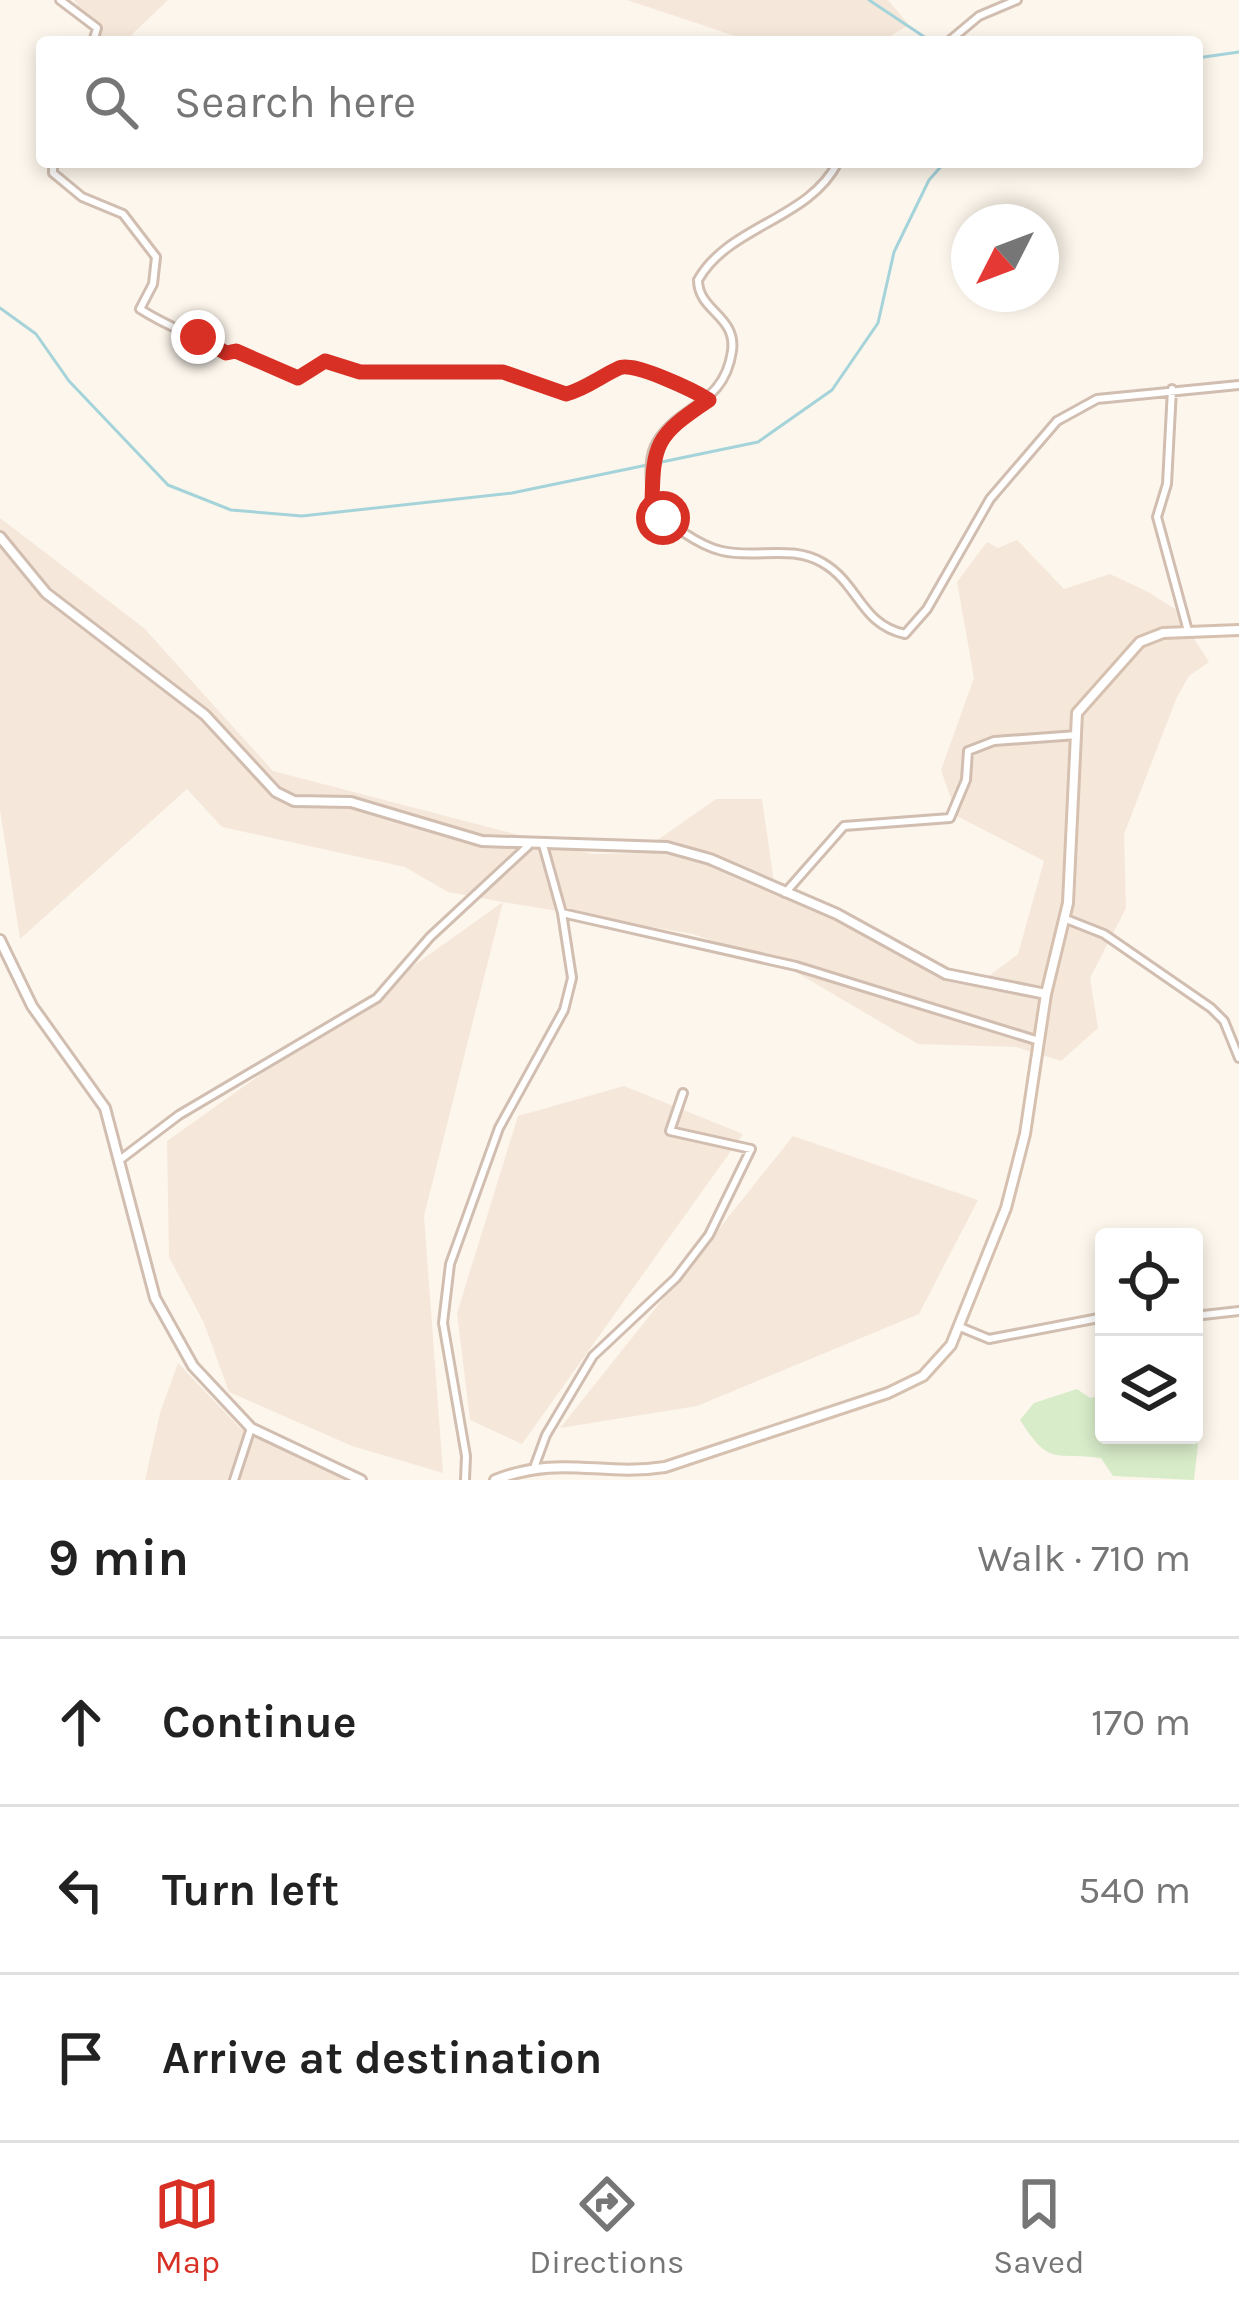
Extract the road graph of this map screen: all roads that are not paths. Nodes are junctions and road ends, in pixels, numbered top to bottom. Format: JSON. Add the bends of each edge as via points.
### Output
{"nodes":[{"id":1,"x":60,"y":0,"type":"edge"},
{"id":2,"x":1017,"y":0,"type":"edge"},
{"id":3,"x":95,"y":36,"type":"edge"},
{"id":4,"x":955,"y":36,"type":"edge"},
{"id":5,"x":53,"y":168,"type":"edge"},
{"id":6,"x":833,"y":168,"type":"edge"},
{"id":7,"x":1239,"y":385,"type":"edge"},
{"id":8,"x":1172,"y":389,"type":"junction"},
{"id":9,"x":709,"y":400,"type":"junction"},
{"id":10,"x":0,"y":537,"type":"edge"},
{"id":11,"x":1239,"y":630,"type":"edge"},
{"id":12,"x":1189,"y":634,"type":"junction"},
{"id":13,"x":1077,"y":735,"type":"junction"},
{"id":14,"x":529,"y":845,"type":"junction"},
{"id":15,"x":542,"y":845,"type":"junction"},
{"id":16,"x":785,"y":893,"type":"junction"},
{"id":17,"x":562,"y":913,"type":"junction"},
{"id":18,"x":1066,"y":919,"type":"junction"},
{"id":19,"x":0,"y":940,"type":"edge"},
{"id":20,"x":1046,"y":994,"type":"junction"},
{"id":21,"x":1041,"y":1041,"type":"junction"},
{"id":22,"x":1239,"y":1058,"type":"edge"},
{"id":23,"x":683,"y":1093,"type":"dead end"},
{"id":24,"x":121,"y":1159,"type":"junction"},
{"id":25,"x":1239,"y":1311,"type":"edge"},
{"id":26,"x":1203,"y":1315,"type":"edge"},
{"id":27,"x":1095,"y":1319,"type":"edge"},
{"id":28,"x":960,"y":1327,"type":"junction"},
{"id":29,"x":251,"y":1428,"type":"junction"},
{"id":30,"x":535,"y":1465,"type":"junction"},
{"id":31,"x":234,"y":1480,"type":"edge"},
{"id":32,"x":362,"y":1480,"type":"edge"},
{"id":33,"x":465,"y":1480,"type":"edge"},
{"id":34,"x":495,"y":1480,"type":"edge"}],
"edges":[{"from":1,"to":3,"type":"street","via":[[97,28]]},
{"from":2,"to":4,"type":"street"},
{"from":5,"to":9,"type":"street","via":[[79,195],[123,214],[155,256],[140,309],[226,353],[298,378],[325,361],[360,372],[492,370],[566,394],[634,366]]},
{"from":6,"to":9,"type":"street","via":[[810,199],[702,272],[701,299],[734,338],[728,369]]},
{"from":7,"to":8,"type":"street"},
{"from":8,"to":9,"type":"street","via":[[1096,399],[1057,421],[990,499],[905,634],[868,617],[821,561],[721,551],[652,506],[658,440]]},
{"from":8,"to":12,"type":"street","via":[[1167,484],[1157,517]]},
{"from":10,"to":14,"type":"street","via":[[46,593],[205,715],[276,792],[294,801],[374,806],[482,841]]},
{"from":11,"to":12,"type":"street"},
{"from":12,"to":13,"type":"street","via":[[1140,642],[1083,701]]},
{"from":13,"to":16,"type":"street","via":[[994,741],[968,751],[950,818],[844,826]]},
{"from":13,"to":18,"type":"street"},
{"from":14,"to":15,"type":"street"},
{"from":14,"to":24,"type":"street","via":[[377,998],[179,1115]]},
{"from":15,"to":16,"type":"street","via":[[667,847]]},
{"from":15,"to":17,"type":"street"},
{"from":16,"to":20,"type":"street","via":[[946,974]]},
{"from":17,"to":21,"type":"street","via":[[796,966]]},
{"from":17,"to":33,"type":"street","via":[[572,978],[564,1010],[499,1128],[445,1288],[442,1323]]},
{"from":18,"to":20,"type":"street"},
{"from":18,"to":22,"type":"street","via":[[1104,934],[1211,1008]]},
{"from":19,"to":24,"type":"street","via":[[32,1006],[105,1108]]},
{"from":20,"to":21,"type":"street"},
{"from":21,"to":28,"type":"street","via":[[1012,1189]]},
{"from":23,"to":30,"type":"street","via":[[670,1131],[751,1149],[709,1235],[593,1356]]},
{"from":24,"to":29,"type":"street","via":[[165,1320],[193,1366]]},
{"from":25,"to":26,"type":"street"},
{"from":27,"to":28,"type":"street","via":[[989,1339]]},
{"from":28,"to":30,"type":"street","via":[[923,1376],[784,1430],[654,1468]]},
{"from":29,"to":31,"type":"street"},
{"from":29,"to":32,"type":"street"},
{"from":30,"to":34,"type":"street"}]}
